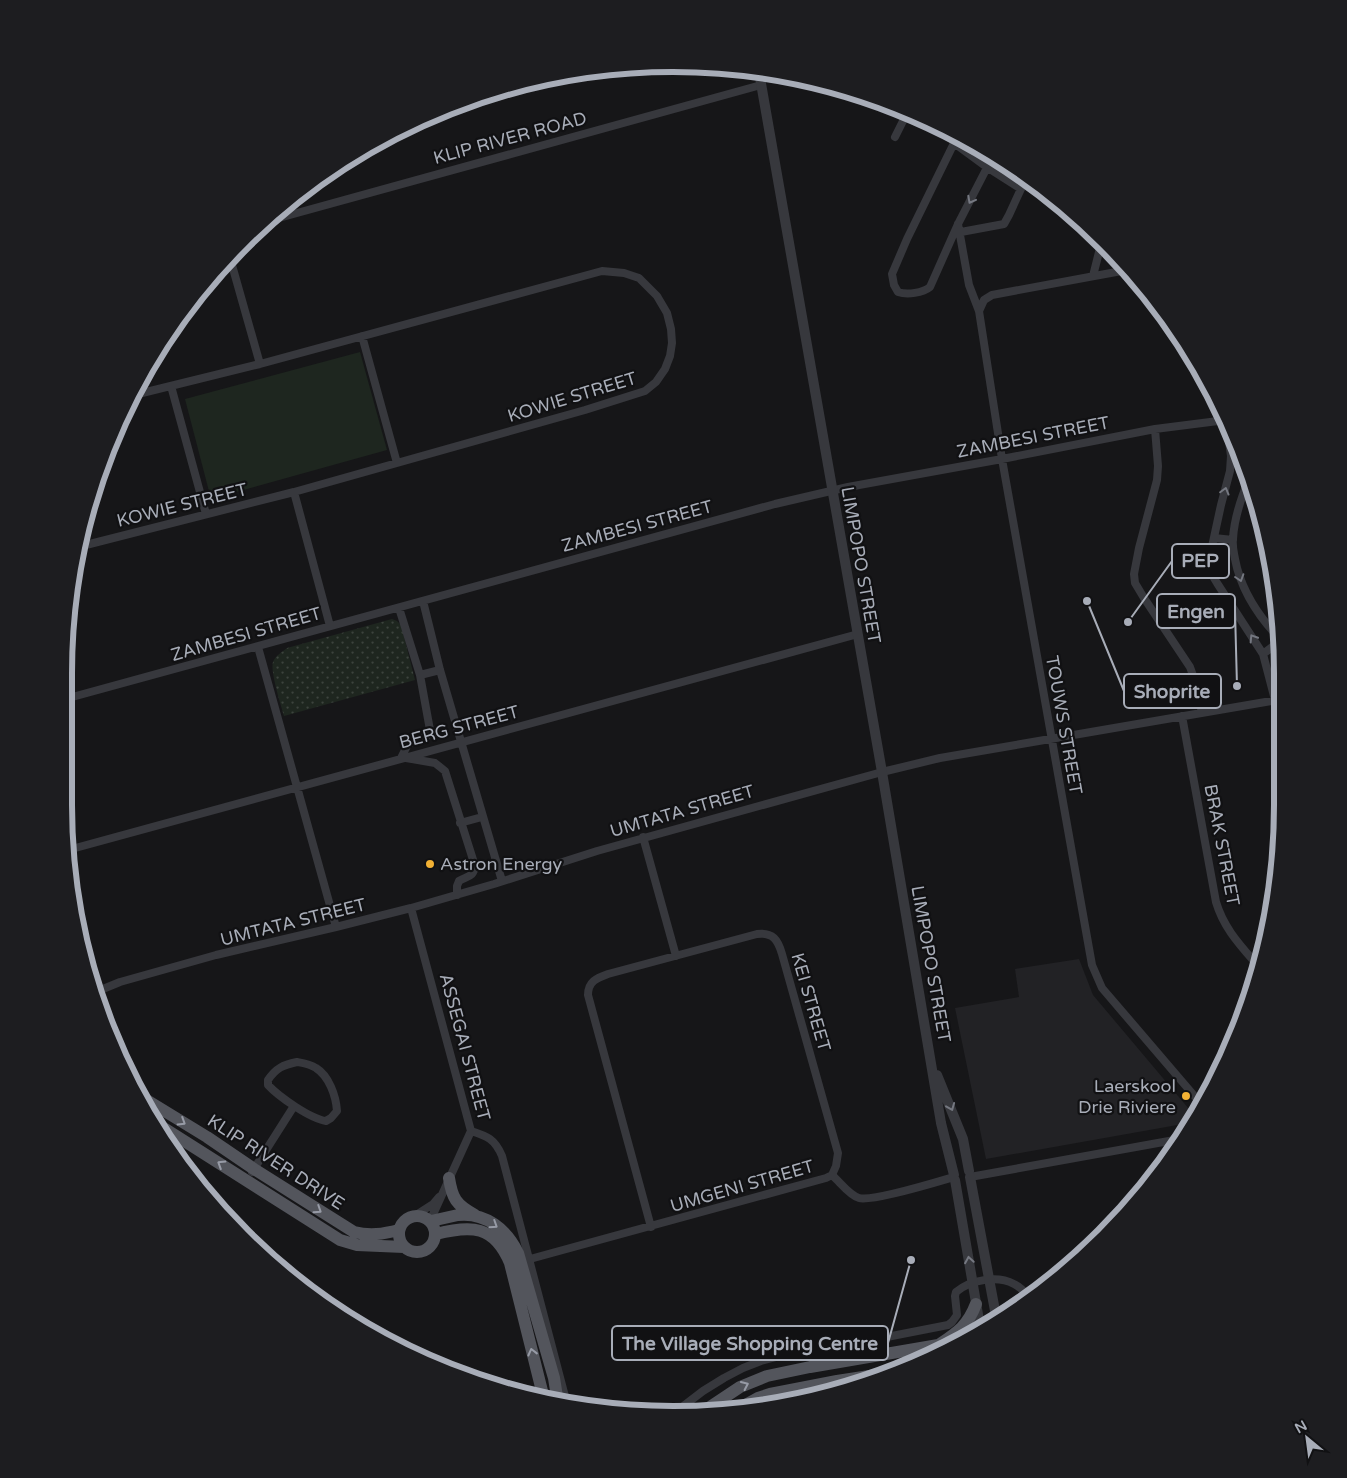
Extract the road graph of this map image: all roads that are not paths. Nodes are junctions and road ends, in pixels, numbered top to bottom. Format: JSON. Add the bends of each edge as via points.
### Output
{"nodes":[{"id":1,"x":760,"y":79,"type":"edge"},
{"id":2,"x":761,"y":85,"type":"junction"},
{"id":3,"x":904,"y":119,"type":"edge"},
{"id":4,"x":895,"y":137,"type":"dead end"},
{"id":5,"x":955,"y":143,"type":"edge"},
{"id":6,"x":966,"y":149,"type":"edge"},
{"id":7,"x":990,"y":163,"type":"edge"},
{"id":8,"x":988,"y":168,"type":"junction"},
{"id":9,"x":1023,"y":185,"type":"edge"},
{"id":10,"x":1021,"y":189,"type":"junction"},
{"id":11,"x":284,"y":217,"type":"edge"},
{"id":12,"x":958,"y":224,"type":"junction"},
{"id":13,"x":961,"y":232,"type":"junction"},
{"id":14,"x":1099,"y":250,"type":"edge"},
{"id":15,"x":232,"y":266,"type":"edge"},
{"id":16,"x":1120,"y":271,"type":"edge"},
{"id":17,"x":1093,"y":276,"type":"junction"},
{"id":18,"x":979,"y":311,"type":"junction"},
{"id":19,"x":362,"y":336,"type":"junction"},
{"id":20,"x":260,"y":364,"type":"junction"},
{"id":21,"x":171,"y":386,"type":"junction"},
{"id":22,"x":142,"y":393,"type":"edge"},
{"id":23,"x":1219,"y":421,"type":"edge"},
{"id":24,"x":1155,"y":429,"type":"junction"},
{"id":25,"x":1230,"y":445,"type":"edge"},
{"id":26,"x":1002,"y":459,"type":"junction"},
{"id":27,"x":397,"y":463,"type":"junction"},
{"id":28,"x":1246,"y":489,"type":"edge"},
{"id":29,"x":832,"y":491,"type":"junction"},
{"id":30,"x":294,"y":492,"type":"junction"},
{"id":31,"x":206,"y":514,"type":"junction"},
{"id":32,"x":1214,"y":538,"type":"junction"},
{"id":33,"x":1233,"y":540,"type":"junction"},
{"id":34,"x":86,"y":546,"type":"edge"},
{"id":35,"x":423,"y":601,"type":"junction"},
{"id":36,"x":399,"y":608,"type":"junction"},
{"id":37,"x":330,"y":626,"type":"junction"},
{"id":38,"x":1273,"y":631,"type":"edge"},
{"id":39,"x":858,"y":634,"type":"junction"},
{"id":40,"x":1273,"y":646,"type":"edge"},
{"id":41,"x":258,"y":647,"type":"junction"},
{"id":42,"x":1263,"y":654,"type":"junction"},
{"id":43,"x":440,"y":670,"type":"junction"},
{"id":44,"x":420,"y":675,"type":"junction"},
{"id":45,"x":1274,"y":686,"type":"edge"},
{"id":46,"x":72,"y":698,"type":"edge"},
{"id":47,"x":1274,"y":701,"type":"edge"},
{"id":48,"x":1202,"y":713,"type":"junction"},
{"id":49,"x":1182,"y":716,"type":"junction"},
{"id":50,"x":1051,"y":739,"type":"junction"},
{"id":51,"x":461,"y":742,"type":"junction"},
{"id":52,"x":402,"y":758,"type":"junction"},
{"id":53,"x":882,"y":772,"type":"junction"},
{"id":54,"x":298,"y":788,"type":"junction"},
{"id":55,"x":482,"y":817,"type":"junction"},
{"id":56,"x":460,"y":823,"type":"junction"},
{"id":57,"x":643,"y":837,"type":"junction"},
{"id":58,"x":74,"y":848,"type":"edge"},
{"id":59,"x":502,"y":882,"type":"junction"},
{"id":60,"x":458,"y":895,"type":"junction"},
{"id":61,"x":411,"y":908,"type":"junction"},
{"id":62,"x":336,"y":927,"type":"junction"},
{"id":63,"x":676,"y":956,"type":"junction"},
{"id":64,"x":1254,"y":961,"type":"edge"},
{"id":65,"x":102,"y":990,"type":"edge"},
{"id":66,"x":931,"y":1063,"type":"junction"},
{"id":67,"x":1197,"y":1099,"type":"edge"},
{"id":68,"x":152,"y":1103,"type":"edge"},
{"id":69,"x":294,"y":1106,"type":"junction"},
{"id":70,"x":470,"y":1131,"type":"junction"},
{"id":71,"x":171,"y":1133,"type":"edge"},
{"id":72,"x":1171,"y":1140,"type":"edge"},
{"id":73,"x":970,"y":1174,"type":"junction"},
{"id":74,"x":251,"y":1175,"type":"junction"},
{"id":75,"x":832,"y":1175,"type":"junction"},
{"id":76,"x":955,"y":1177,"type":"junction"},
{"id":77,"x":449,"y":1178,"type":"junction"},
{"id":78,"x":444,"y":1191,"type":"junction"},
{"id":79,"x":416,"y":1215,"type":"junction"},
{"id":80,"x":478,"y":1216,"type":"junction"},
{"id":81,"x":431,"y":1221,"type":"junction"},
{"id":82,"x":651,"y":1227,"type":"junction"},
{"id":83,"x":399,"y":1230,"type":"junction"},
{"id":84,"x":436,"y":1234,"type":"junction"},
{"id":85,"x":404,"y":1247,"type":"junction"},
{"id":86,"x":530,"y":1259,"type":"junction"},
{"id":87,"x":990,"y":1279,"type":"junction"},
{"id":88,"x":972,"y":1283,"type":"junction"},
{"id":89,"x":1024,"y":1292,"type":"edge"},
{"id":90,"x":976,"y":1304,"type":"junction"},
{"id":91,"x":995,"y":1311,"type":"edge"},
{"id":92,"x":979,"y":1322,"type":"edge"},
{"id":93,"x":953,"y":1336,"type":"edge"},
{"id":94,"x":936,"y":1345,"type":"edge"},
{"id":95,"x":849,"y":1379,"type":"edge"},
{"id":96,"x":542,"y":1391,"type":"edge"},
{"id":97,"x":557,"y":1394,"type":"edge"},
{"id":98,"x":565,"y":1395,"type":"edge"},
{"id":99,"x":755,"y":1399,"type":"edge"},
{"id":100,"x":714,"y":1404,"type":"edge"},
{"id":101,"x":684,"y":1405,"type":"edge"}],
"edges":[{"from":1,"to":2,"type":"street","name":"LIMPOPO STREET"},
{"from":2,"to":11,"type":"street","name":"KLIP RIVER ROAD"},
{"from":2,"to":29,"type":"street","name":"LIMPOPO STREET"},
{"from":3,"to":4,"type":"street"},
{"from":5,"to":12,"type":"street","via":[[892,274],[899,293],[926,290],[932,285]]},
{"from":6,"to":8,"type":"street"},
{"from":7,"to":8,"type":"street"},
{"from":8,"to":10,"type":"street"},
{"from":8,"to":12,"type":"street","one_way":true},
{"from":9,"to":10,"type":"street"},
{"from":10,"to":13,"type":"street","via":[[1004,224]]},
{"from":12,"to":13,"type":"street","name":"TOUWS STREET"},
{"from":13,"to":18,"type":"street","name":"TOUWS STREET","via":[[969,285]]},
{"from":14,"to":17,"type":"street"},
{"from":15,"to":20,"type":"street"},
{"from":16,"to":17,"type":"street"},
{"from":17,"to":18,"type":"street","via":[[992,295],[986,298]]},
{"from":18,"to":26,"type":"street","name":"TOUWS STREET"},
{"from":19,"to":20,"type":"street","name":"KOWIE STREET"},
{"from":19,"to":27,"type":"street"},
{"from":19,"to":27,"type":"street","name":"KOWIE STREET","via":[[606,271],[639,278],[662,304],[669,322],[671,349],[668,363],[656,382],[645,391]]},
{"from":20,"to":21,"type":"street","name":"KOWIE STREET"},
{"from":21,"to":22,"type":"street","name":"KOWIE STREET"},
{"from":21,"to":31,"type":"street"},
{"from":23,"to":24,"type":"street","name":"ZAMBESI STREET"},
{"from":24,"to":26,"type":"street","name":"ZAMBESI STREET"},
{"from":24,"to":48,"type":"street","via":[[1157,480],[1134,579],[1190,666]]},
{"from":32,"to":25,"type":"street","one_way":true,"via":[[1231,466]]},
{"from":26,"to":29,"type":"street","name":"ZAMBESI STREET"},
{"from":26,"to":50,"type":"street","name":"TOUWS STREET"},
{"from":27,"to":30,"type":"street","name":"KOWIE STREET"},
{"from":28,"to":33,"type":"street"},
{"from":29,"to":35,"type":"street","name":"ZAMBESI STREET"},
{"from":29,"to":39,"type":"street","name":"LIMPOPO STREET"},
{"from":30,"to":31,"type":"street","name":"KOWIE STREET"},
{"from":30,"to":37,"type":"street"},
{"from":31,"to":34,"type":"street","name":"KOWIE STREET"},
{"from":32,"to":33,"type":"street"},
{"from":42,"to":32,"type":"street","one_way":true,"via":[[1209,570]]},
{"from":33,"to":38,"type":"street","one_way":true,"via":[[1240,580],[1256,611]]},
{"from":35,"to":36,"type":"street","name":"ZAMBESI STREET"},
{"from":35,"to":43,"type":"street"},
{"from":36,"to":37,"type":"street","name":"ZAMBESI STREET"},
{"from":36,"to":44,"type":"street"},
{"from":37,"to":41,"type":"street","name":"ZAMBESI STREET"},
{"from":39,"to":51,"type":"street","name":"BERG STREET"},
{"from":39,"to":53,"type":"street","name":"LIMPOPO STREET"},
{"from":40,"to":42,"type":"street"},
{"from":41,"to":46,"type":"street","name":"ZAMBESI STREET"},
{"from":41,"to":54,"type":"street"},
{"from":42,"to":45,"type":"street"},
{"from":43,"to":44,"type":"street"},
{"from":43,"to":51,"type":"street"},
{"from":44,"to":52,"type":"street","via":[[430,732],[408,744]]},
{"from":47,"to":48,"type":"street","name":"UMTATA STREET"},
{"from":48,"to":49,"type":"street","name":"UMTATA STREET"},
{"from":49,"to":50,"type":"street","name":"UMTATA STREET"},
{"from":49,"to":64,"type":"street","name":"BRAK STREET","via":[[1216,902],[1226,927]]},
{"from":50,"to":53,"type":"street","name":"UMTATA STREET","via":[[940,758]]},
{"from":50,"to":67,"type":"street","name":"TOUWS STREET","via":[[1095,974],[1102,988]]},
{"from":51,"to":52,"type":"street","name":"BERG STREET"},
{"from":51,"to":55,"type":"street"},
{"from":52,"to":54,"type":"street","name":"BERG STREET"},
{"from":52,"to":56,"type":"street","via":[[435,763],[443,768]]},
{"from":53,"to":57,"type":"street","name":"UMTATA STREET"},
{"from":53,"to":66,"type":"street","name":"LIMPOPO STREET"},
{"from":54,"to":58,"type":"street","name":"BERG STREET"},
{"from":54,"to":62,"type":"street"},
{"from":55,"to":56,"type":"street"},
{"from":55,"to":59,"type":"street"},
{"from":56,"to":60,"type":"street","via":[[475,866],[472,875],[458,883]]},
{"from":57,"to":59,"type":"street","name":"UMTATA STREET"},
{"from":57,"to":63,"type":"street"},
{"from":59,"to":60,"type":"street","name":"UMTATA STREET"},
{"from":60,"to":61,"type":"street","name":"UMTATA STREET"},
{"from":61,"to":62,"type":"street","name":"UMTATA STREET"},
{"from":61,"to":70,"type":"street","name":"ASSEGAI STREET"},
{"from":62,"to":65,"type":"street","name":"UMTATA STREET","via":[[216,956]]},
{"from":63,"to":75,"type":"street","name":"KEI STREET","via":[[757,934],[767,934],[776,939],[838,1153]]},
{"from":63,"to":82,"type":"street","name":"KEI STREET","via":[[598,978],[588,990]]},
{"from":66,"to":73,"type":"street","name":"LIMPOPO STREET","one_way":true,"via":[[957,1124]]},
{"from":66,"to":76,"type":"street","name":"LIMPOPO STREET","via":[[941,1123]]},
{"from":68,"to":74,"type":"main road","name":"KLIP RIVER DRIVE","one_way":true,"via":[[207,1137]]},
{"from":69,"to":69,"type":"street","via":[[271,1088],[268,1080],[284,1065],[297,1062],[316,1067],[330,1086],[337,1111],[326,1121]]},
{"from":69,"to":74,"type":"street"},
{"from":70,"to":77,"type":"street","name":"ASSEGAI STREET"},
{"from":70,"to":86,"type":"street","via":[[491,1139],[499,1149]]},
{"from":74,"to":71,"type":"main road","name":"KLIP RIVER DRIVE","one_way":true},
{"from":72,"to":73,"type":"street"},
{"from":73,"to":76,"type":"street","via":[[967,1182],[962,1183]]},
{"from":73,"to":87,"type":"street","name":"LIMPOPO STREET"},
{"from":74,"to":83,"type":"main road","name":"KLIP RIVER DRIVE","one_way":true,"via":[[354,1232],[373,1235]]},
{"from":74,"to":85,"type":"main road","name":"KLIP RIVER DRIVE","via":[[340,1240],[357,1245]]},
{"from":75,"to":76,"type":"street","name":"UMGENI STREET","via":[[861,1199]]},
{"from":75,"to":82,"type":"street","name":"UMGENI STREET"},
{"from":88,"to":76,"type":"street","name":"LIMPOPO STREET","one_way":true},
{"from":77,"to":78,"type":"street","name":"ASSEGAI STREET"},
{"from":77,"to":80,"type":"main road","via":[[454,1199]]},
{"from":78,"to":79,"type":"street","via":[[433,1204]]},
{"from":78,"to":81,"type":"street","name":"ASSEGAI STREET"},
{"from":79,"to":81,"type":"main road"},
{"from":79,"to":83,"type":"main road","via":[[405,1220]]},
{"from":80,"to":81,"type":"main road","via":[[459,1215]]},
{"from":80,"to":97,"type":"main road","one_way":true,"via":[[504,1231],[518,1253]]},
{"from":81,"to":84,"type":"main road"},
{"from":82,"to":86,"type":"street","name":"UMGENI STREET"},
{"from":83,"to":85,"type":"main road"},
{"from":84,"to":85,"type":"main road","name":"KLIP RIVER DRIVE","via":[[432,1246],[421,1252]]},
{"from":96,"to":84,"type":"main road","one_way":true,"via":[[510,1263],[502,1247],[484,1232],[470,1228]]},
{"from":86,"to":98,"type":"street"},
{"from":87,"to":88,"type":"street"},
{"from":87,"to":89,"type":"street","via":[[1011,1282]]},
{"from":87,"to":91,"type":"street","name":"LIMPOPO STREET"},
{"from":88,"to":90,"type":"street","name":"LIMPOPO STREET"},
{"from":88,"to":101,"type":"street","via":[[956,1292],[957,1314],[948,1325],[761,1361],[724,1378]]},
{"from":90,"to":92,"type":"street","name":"LIMPOPO STREET"},
{"from":90,"to":93,"type":"main road","via":[[971,1317]]},
{"from":100,"to":94,"type":"main road","one_way":true,"via":[[732,1391],[767,1376]]},
{"from":95,"to":99,"type":"main road"}]}
